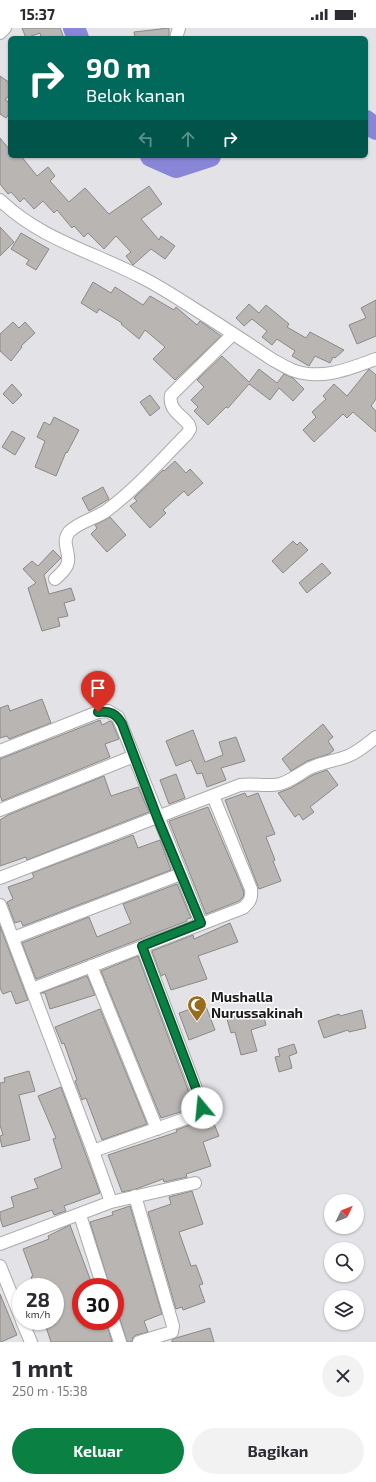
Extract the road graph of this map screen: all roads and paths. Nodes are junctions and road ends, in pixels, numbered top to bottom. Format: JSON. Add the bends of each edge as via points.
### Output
{"nodes":[{"id":1,"x":4,"y":28,"type":"edge"},
{"id":2,"x":0,"y":33,"type":"edge"},
{"id":3,"x":0,"y":200,"type":"edge"},
{"id":4,"x":233,"y":334,"type":"junction"},
{"id":5,"x":376,"y":359,"type":"edge"},
{"id":6,"x":55,"y":579,"type":"dead end"},
{"id":7,"x":376,"y":737,"type":"edge"},
{"id":8,"x":0,"y":751,"type":"edge"},
{"id":9,"x":134,"y":756,"type":"junction"},
{"id":10,"x":213,"y":796,"type":"junction"},
{"id":11,"x":0,"y":810,"type":"edge"},
{"id":12,"x":157,"y":817,"type":"junction"},
{"id":13,"x":181,"y":874,"type":"junction"},
{"id":14,"x":0,"y":878,"type":"edge"},
{"id":15,"x":0,"y":906,"type":"edge"},
{"id":16,"x":201,"y":923,"type":"junction"},
{"id":17,"x":13,"y":938,"type":"junction"},
{"id":18,"x":142,"y":946,"type":"junction"},
{"id":19,"x":91,"y":966,"type":"junction"},
{"id":20,"x":32,"y":989,"type":"junction"},
{"id":21,"x":157,"y":1129,"type":"junction"},
{"id":22,"x":94,"y":1151,"type":"junction"},
{"id":23,"x":195,"y":1183,"type":"dead end"},
{"id":24,"x":135,"y":1196,"type":"junction"},
{"id":25,"x":111,"y":1202,"type":"junction"},
{"id":26,"x":80,"y":1215,"type":"junction"},
{"id":27,"x":0,"y":1244,"type":"edge"},
{"id":28,"x":0,"y":1266,"type":"edge"},
{"id":29,"x":100,"y":1278,"type":"edge"},
{"id":30,"x":12,"y":1295,"type":"edge"},
{"id":31,"x":25,"y":1330,"type":"edge"},
{"id":32,"x":116,"y":1330,"type":"edge"},
{"id":33,"x":28,"y":1342,"type":"edge"},
{"id":34,"x":120,"y":1342,"type":"edge"},
{"id":35,"x":139,"y":1342,"type":"edge"}],
"edges":[{"from":1,"to":2,"type":"street"},
{"from":3,"to":4,"type":"street","via":[[40,231],[143,277]]},
{"from":4,"to":5,"type":"street","via":[[292,370],[313,374],[331,374]]},
{"from":4,"to":6,"type":"street","via":[[171,395],[171,407],[189,425],[190,430],[122,498],[106,511],[69,532],[66,546],[69,561]]},
{"from":7,"to":10,"type":"street","via":[[349,756],[309,768],[282,784],[240,785]]},
{"from":8,"to":9,"type":"street","via":[[98,712],[108,711],[118,717]]},
{"from":9,"to":11,"type":"street"},
{"from":9,"to":12,"type":"street"},
{"from":10,"to":12,"type":"street"},
{"from":10,"to":16,"type":"street","via":[[251,895],[248,904],[243,908]]},
{"from":12,"to":13,"type":"street"},
{"from":12,"to":14,"type":"street"},
{"from":13,"to":16,"type":"street"},
{"from":13,"to":17,"type":"street"},
{"from":15,"to":17,"type":"street"},
{"from":16,"to":18,"type":"street"},
{"from":17,"to":20,"type":"street"},
{"from":18,"to":19,"type":"street"},
{"from":18,"to":21,"type":"street","via":[[202,1108],[198,1114]]},
{"from":19,"to":20,"type":"street"},
{"from":19,"to":21,"type":"street"},
{"from":20,"to":22,"type":"street"},
{"from":21,"to":22,"type":"street"},
{"from":22,"to":25,"type":"street"},
{"from":23,"to":24,"type":"street"},
{"from":24,"to":25,"type":"street"},
{"from":24,"to":35,"type":"street","via":[[173,1326],[172,1332]]},
{"from":25,"to":26,"type":"street"},
{"from":26,"to":27,"type":"street"},
{"from":26,"to":29,"type":"street"},
{"from":28,"to":30,"type":"street"},
{"from":31,"to":33,"type":"street"},
{"from":32,"to":34,"type":"street"}]}
